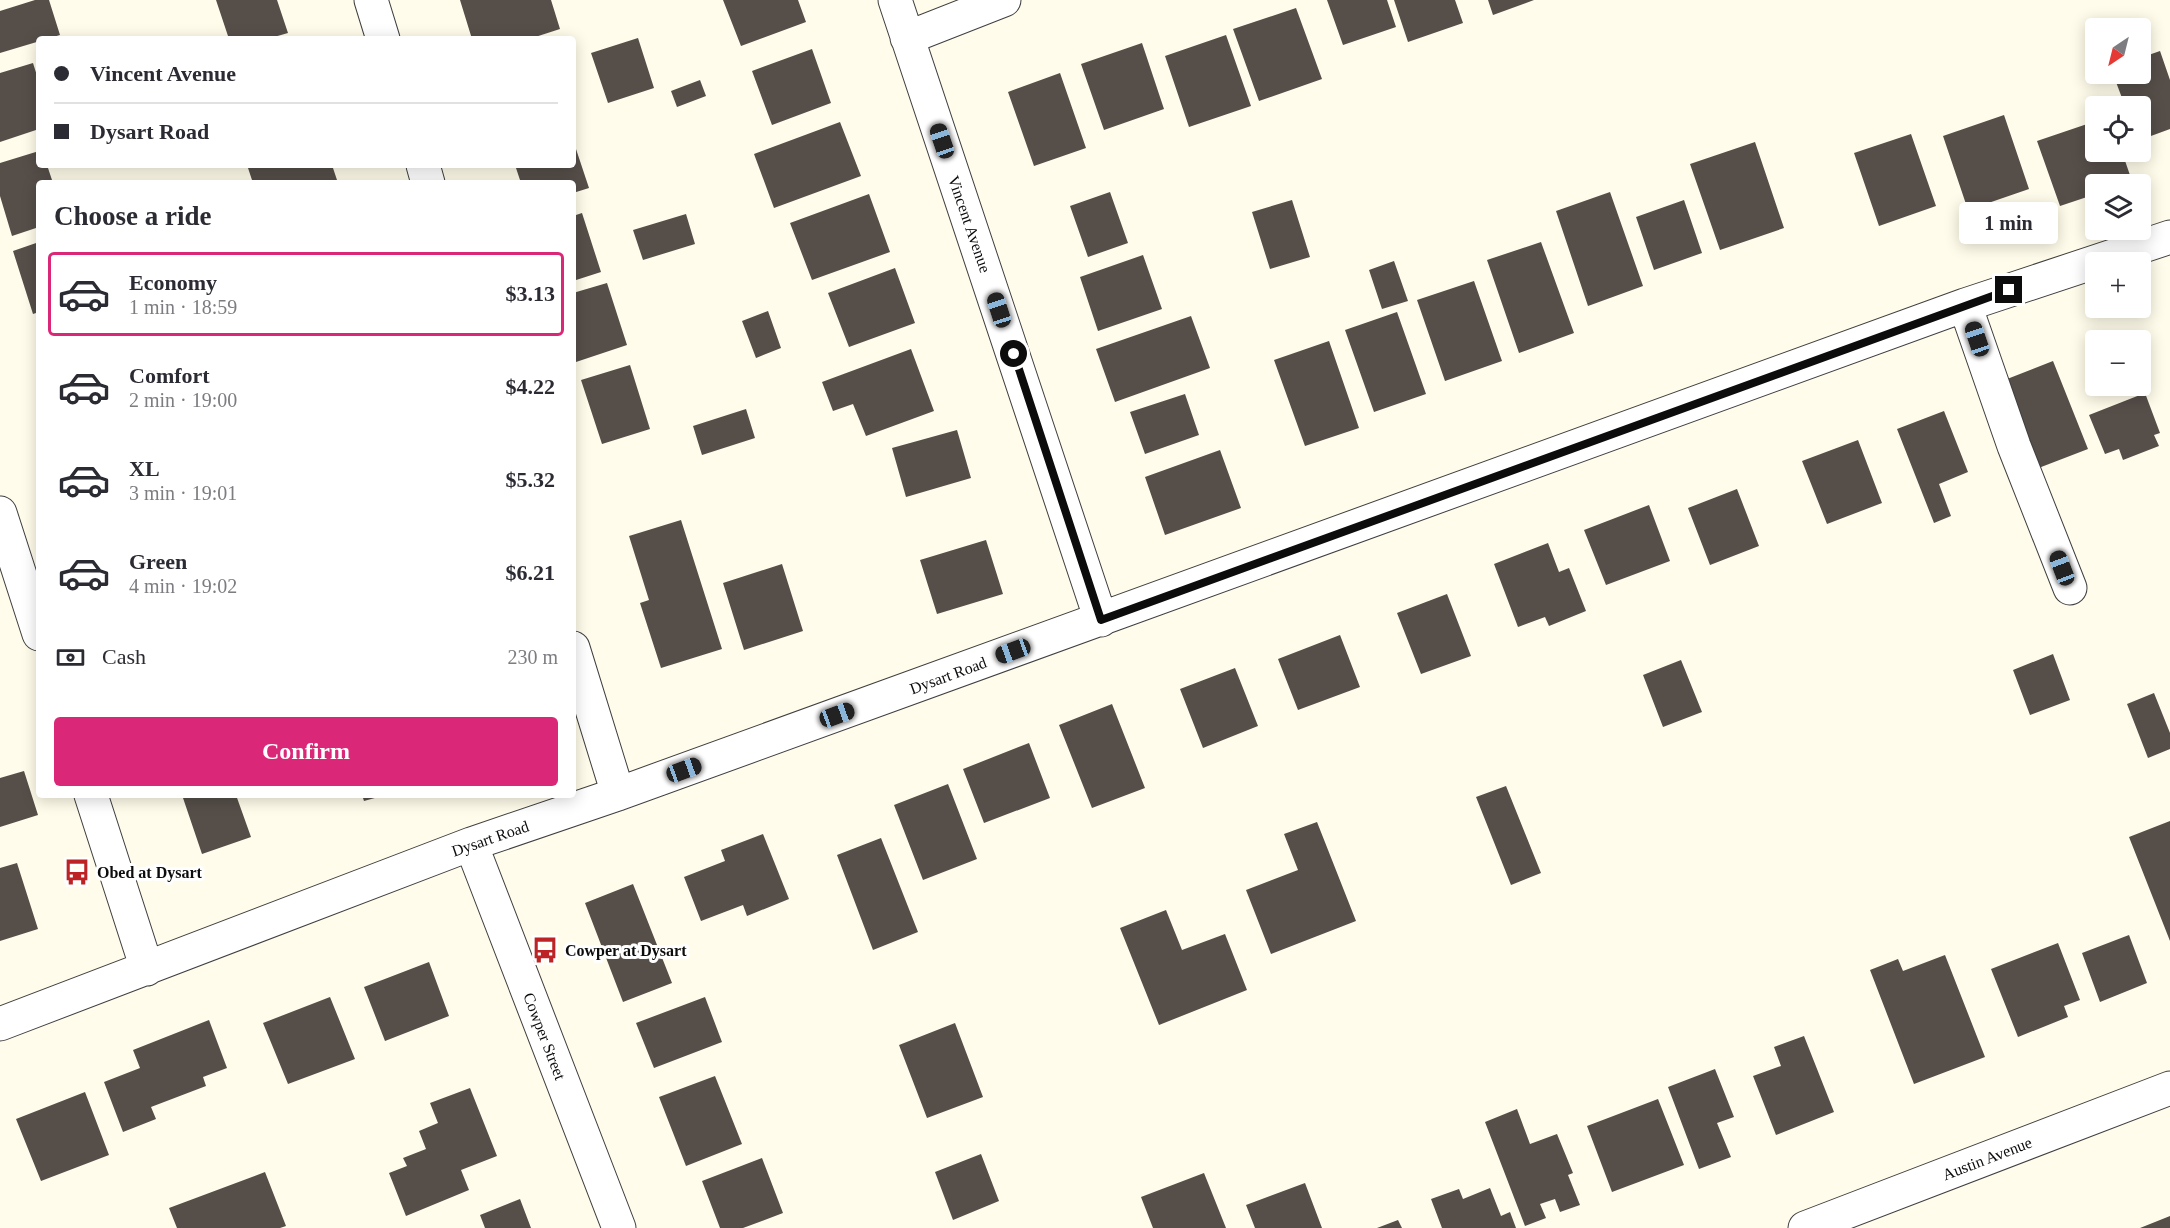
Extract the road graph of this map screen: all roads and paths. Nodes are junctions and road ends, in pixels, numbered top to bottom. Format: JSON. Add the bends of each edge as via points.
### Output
{"nodes":[{"id":1,"x":371,"y":0,"type":"edge"},
{"id":2,"x":895,"y":0,"type":"edge"},
{"id":3,"x":1004,"y":0,"type":"edge"},
{"id":4,"x":382,"y":36,"type":"edge"},
{"id":5,"x":907,"y":38,"type":"junction"},
{"id":6,"x":2170,"y":237,"type":"edge"},
{"id":7,"x":1965,"y":305,"type":"junction"},
{"id":8,"x":0,"y":513,"type":"edge"},
{"id":9,"x":2070,"y":588,"type":"dead end"},
{"id":10,"x":1101,"y":620,"type":"junction"},
{"id":11,"x":36,"y":625,"type":"edge"},
{"id":12,"x":576,"y":658,"type":"edge"},
{"id":13,"x":618,"y":794,"type":"junction"},
{"id":14,"x":92,"y":798,"type":"edge"},
{"id":15,"x":471,"y":844,"type":"junction"},
{"id":16,"x":147,"y":969,"type":"junction"},
{"id":17,"x":0,"y":1024,"type":"edge"},
{"id":18,"x":2170,"y":1088,"type":"edge"},
{"id":19,"x":619,"y":1228,"type":"edge"},
{"id":20,"x":1805,"y":1228,"type":"edge"}],
"edges":[{"from":1,"to":4,"type":"street"},
{"from":2,"to":5,"type":"street","name":"Vincent Avenue"},
{"from":3,"to":5,"type":"street"},
{"from":5,"to":10,"type":"street","name":"Vincent Avenue"},
{"from":6,"to":7,"type":"street","name":"Dysart Road"},
{"from":7,"to":9,"type":"street","via":[[2014,446]]},
{"from":7,"to":10,"type":"street","name":"Dysart Road"},
{"from":8,"to":11,"type":"street"},
{"from":10,"to":13,"type":"street","name":"Dysart Road"},
{"from":12,"to":13,"type":"street"},
{"from":13,"to":15,"type":"street","name":"Dysart Road"},
{"from":14,"to":16,"type":"street"},
{"from":15,"to":16,"type":"street","name":"Dysart Road"},
{"from":15,"to":19,"type":"street","name":"Cowper Street"},
{"from":16,"to":17,"type":"street","name":"Dysart Road"},
{"from":18,"to":20,"type":"street","name":"Austin Avenue"}]}
